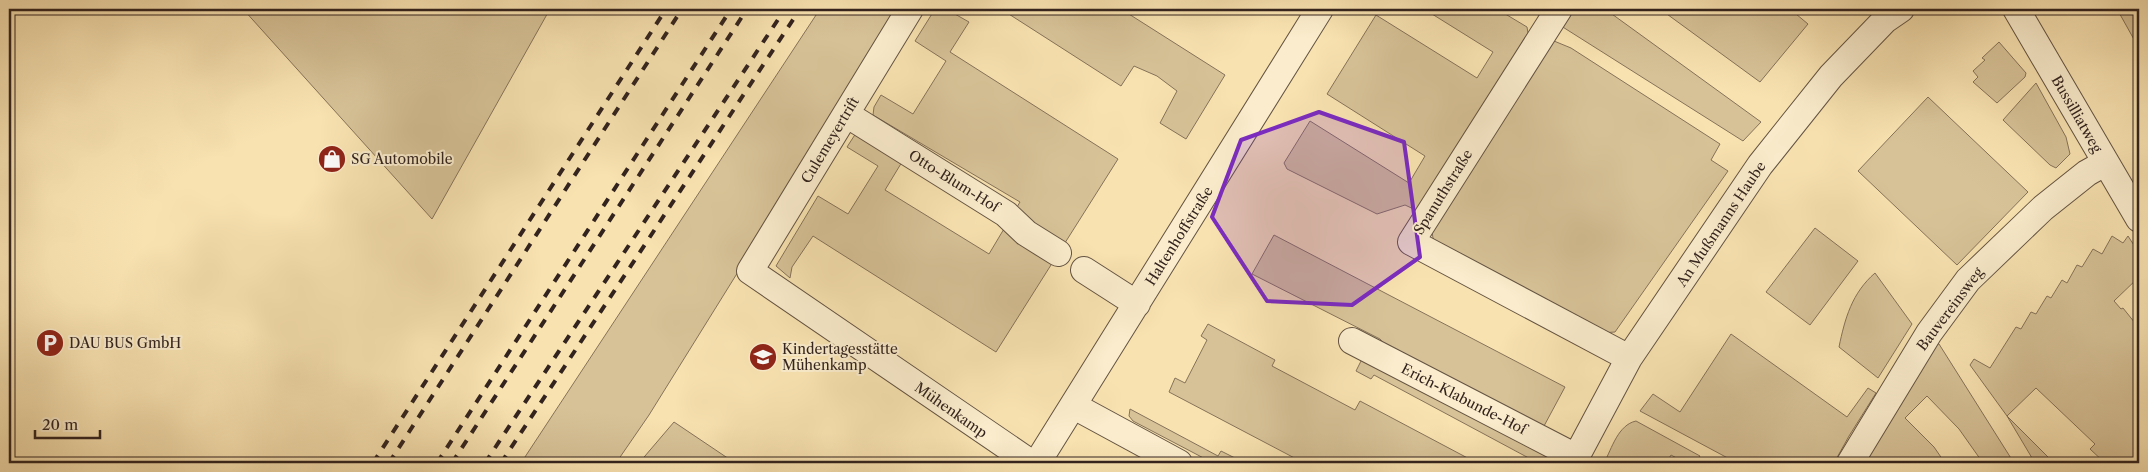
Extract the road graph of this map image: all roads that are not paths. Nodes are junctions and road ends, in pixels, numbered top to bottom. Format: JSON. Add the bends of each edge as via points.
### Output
{"nodes":[{"id":1,"x":910,"y":9,"type":"edge"},
{"id":2,"x":1320,"y":9,"type":"edge"},
{"id":3,"x":1559,"y":9,"type":"edge"},
{"id":4,"x":1901,"y":9,"type":"edge"},
{"id":5,"x":2016,"y":9,"type":"edge"},
{"id":6,"x":846,"y":114,"type":"junction"},
{"id":7,"x":2105,"y":163,"type":"junction"},
{"id":8,"x":2139,"y":219,"type":"edge"},
{"id":9,"x":1058,"y":253,"type":"dead end"},
{"id":10,"x":1084,"y":270,"type":"dead end"},
{"id":11,"x":750,"y":271,"type":"joint"},
{"id":12,"x":1137,"y":304,"type":"junction"},
{"id":13,"x":1352,"y":341,"type":"dead end"},
{"id":14,"x":1629,"y":358,"type":"junction"},
{"id":15,"x":1074,"y":406,"type":"junction"},
{"id":16,"x":1575,"y":460,"type":"edge"},
{"id":17,"x":1031,"y":463,"type":"edge"},
{"id":18,"x":1037,"y":463,"type":"edge"},
{"id":19,"x":1179,"y":463,"type":"edge"},
{"id":20,"x":1850,"y":463,"type":"edge"}],
"edges":[{"from":1,"to":6,"type":"street","name":"Culemeyertrift"},
{"from":2,"to":12,"type":"street","name":"Haltenhoffstraße"},
{"from":3,"to":14,"type":"street","name":"Spanuthstraße","via":[[1411,242]]},
{"from":4,"to":14,"type":"street","name":"An Mußmanns Haube","via":[[1885,20],[1832,76],[1760,166]]},
{"from":5,"to":7,"type":"street","name":"Bussilliatweg"},
{"from":6,"to":9,"type":"street","name":"Otto-Blum-Hof","via":[[1006,214],[1026,233]]},
{"from":6,"to":11,"type":"street","name":"Culemeyertrift"},
{"from":7,"to":8,"type":"street","name":"Bussilliatweg"},
{"from":7,"to":20,"type":"street","name":"Bauvereinsweg","via":[[2043,208],[1968,280],[1929,333]]},
{"from":10,"to":12,"type":"street"},
{"from":11,"to":17,"type":"street","name":"Mühenkamp"},
{"from":12,"to":15,"type":"street","name":"Haltenhoffstraße"},
{"from":13,"to":16,"type":"street","name":"Erich-Klabunde-Hof"},
{"from":14,"to":16,"type":"street","name":"An Mußmanns Haube"},
{"from":15,"to":18,"type":"street","name":"Haltenhoffstraße"},
{"from":15,"to":19,"type":"street"}]}
